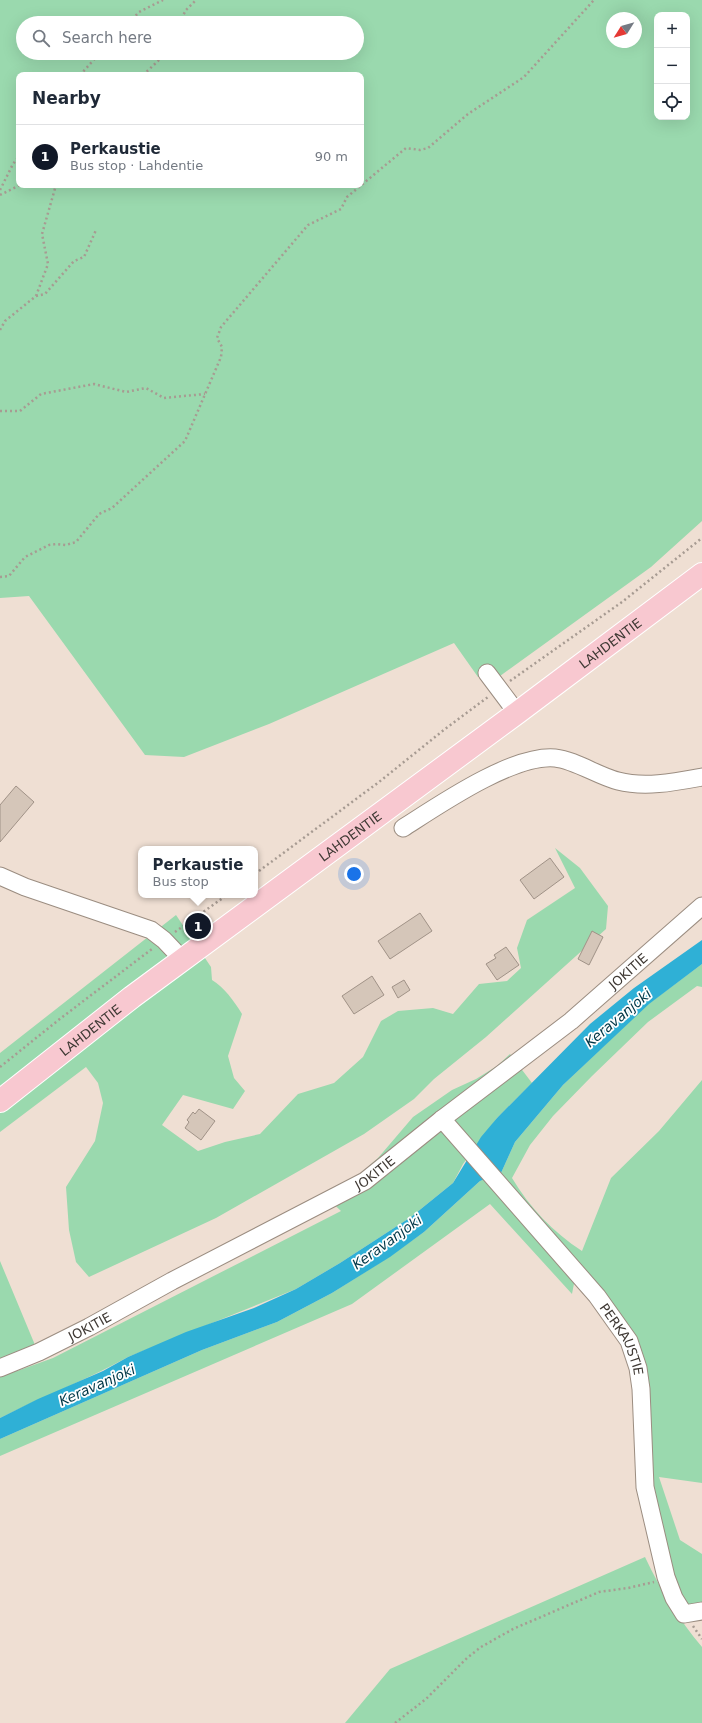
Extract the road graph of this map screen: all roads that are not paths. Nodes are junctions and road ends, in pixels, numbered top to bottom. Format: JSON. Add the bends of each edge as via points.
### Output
{"nodes":[{"id":1,"x":702,"y":574,"type":"edge"},
{"id":2,"x":487,"y":673,"type":"dead end"},
{"id":3,"x":517,"y":713,"type":"junction"},
{"id":4,"x":702,"y":777,"type":"edge"},
{"id":5,"x":403,"y":828,"type":"dead end"},
{"id":6,"x":0,"y":876,"type":"edge"},
{"id":7,"x":702,"y":906,"type":"edge"},
{"id":8,"x":183,"y":960,"type":"junction"},
{"id":9,"x":0,"y":1101,"type":"edge"},
{"id":10,"x":442,"y":1119,"type":"junction"},
{"id":11,"x":0,"y":1368,"type":"edge"},
{"id":12,"x":702,"y":1611,"type":"edge"}],
"edges":[{"from":1,"to":3,"type":"main road","name":"LAHDENTIE"},
{"from":2,"to":3,"type":"street"},
{"from":3,"to":8,"type":"main road","name":"LAHDENTIE"},
{"from":4,"to":5,"type":"street","via":[[672,783],[638,784],[617,781],[556,758],[538,758],[504,769],[452,797]]},
{"from":6,"to":8,"type":"street","via":[[151,930]]},
{"from":7,"to":10,"type":"street","name":"JOKITIE","via":[[570,1021]]},
{"from":8,"to":9,"type":"main road","name":"LAHDENTIE"},
{"from":10,"to":11,"type":"street","name":"JOKITIE","via":[[360,1184],[89,1327]]},
{"from":10,"to":12,"type":"street","name":"PERKAUSTIE","via":[[597,1296],[629,1341],[638,1368],[641,1390],[645,1487],[666,1577],[684,1614]]}]}
